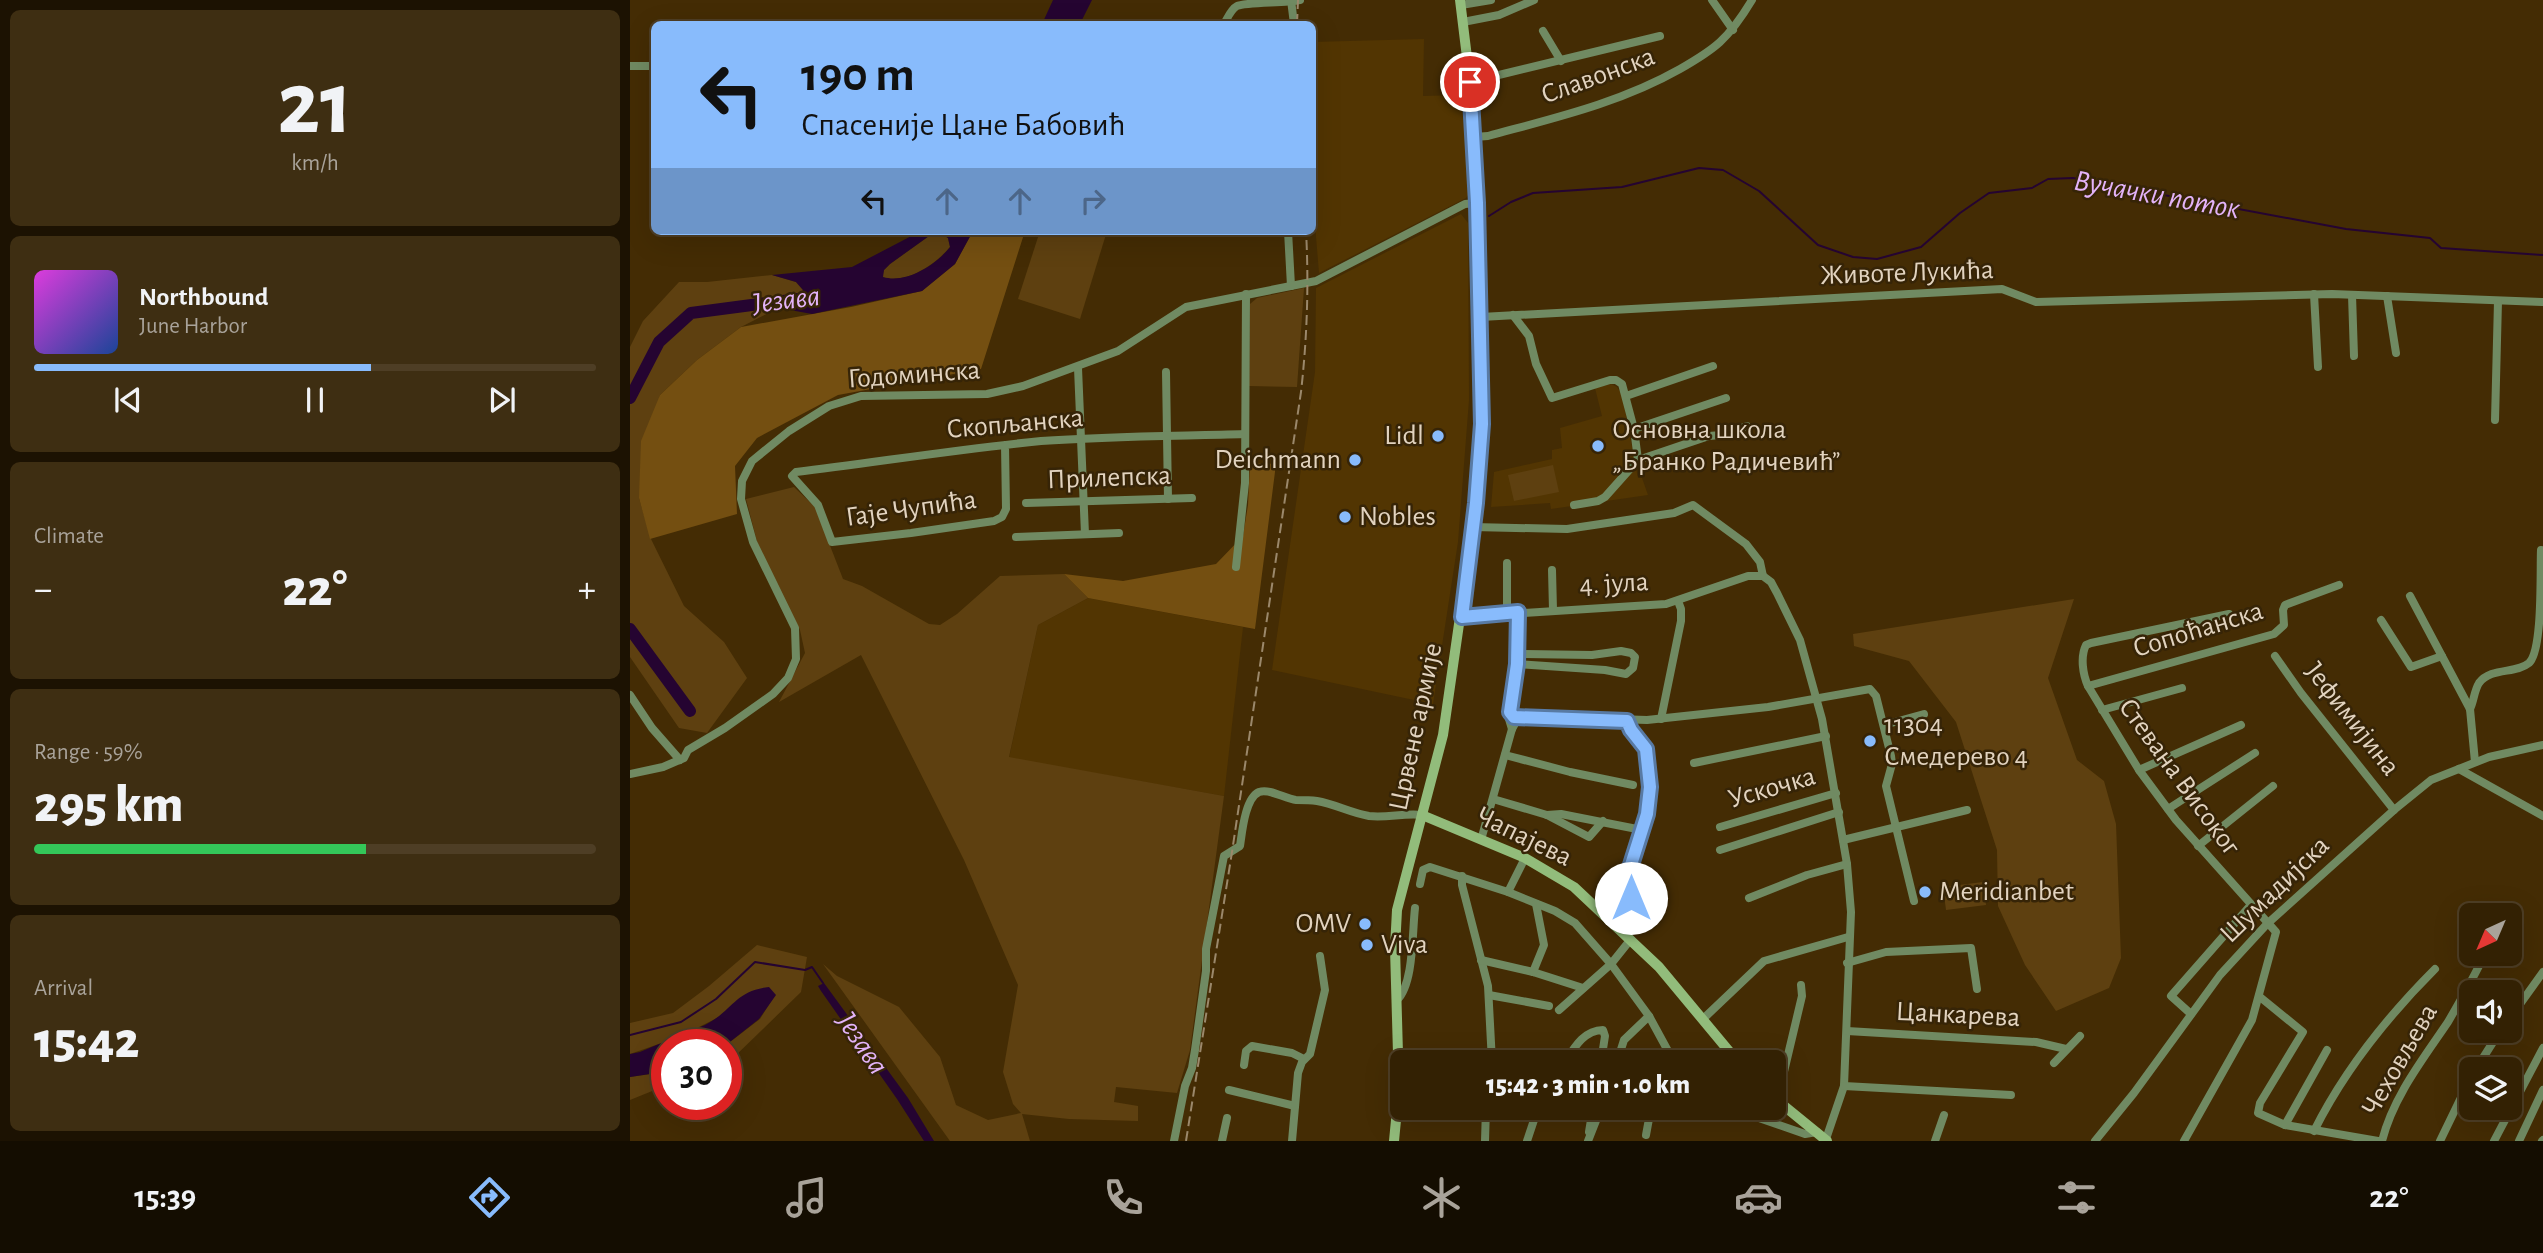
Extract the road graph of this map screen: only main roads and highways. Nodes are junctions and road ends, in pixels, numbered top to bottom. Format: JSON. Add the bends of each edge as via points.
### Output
{"nodes":[{"id":1,"x":1461,"y":3,"type":"edge"},
{"id":2,"x":1422,"y":814,"type":"junction"},
{"id":3,"x":1399,"y":1050,"type":"edge"},
{"id":4,"x":1728,"y":1050,"type":"edge"},
{"id":5,"x":1786,"y":1108,"type":"edge"},
{"id":6,"x":1397,"y":1120,"type":"edge"},
{"id":7,"x":1823,"y":1137,"type":"edge"},
{"id":8,"x":1394,"y":1141,"type":"edge"}],
"edges":[{"from":1,"to":2,"type":"main road","name":"Црвене армије","via":[[1474,137],[1481,440],[1462,617],[1443,735]]},
{"from":2,"to":3,"type":"main road","name":"Црвене армије","via":[[1398,909]]},
{"from":2,"to":4,"type":"main road","name":"Чапајева","via":[[1525,858],[1574,887],[1627,935]]},
{"from":5,"to":7,"type":"main road"},
{"from":6,"to":8,"type":"main road","name":"Црвене армије"}]}
